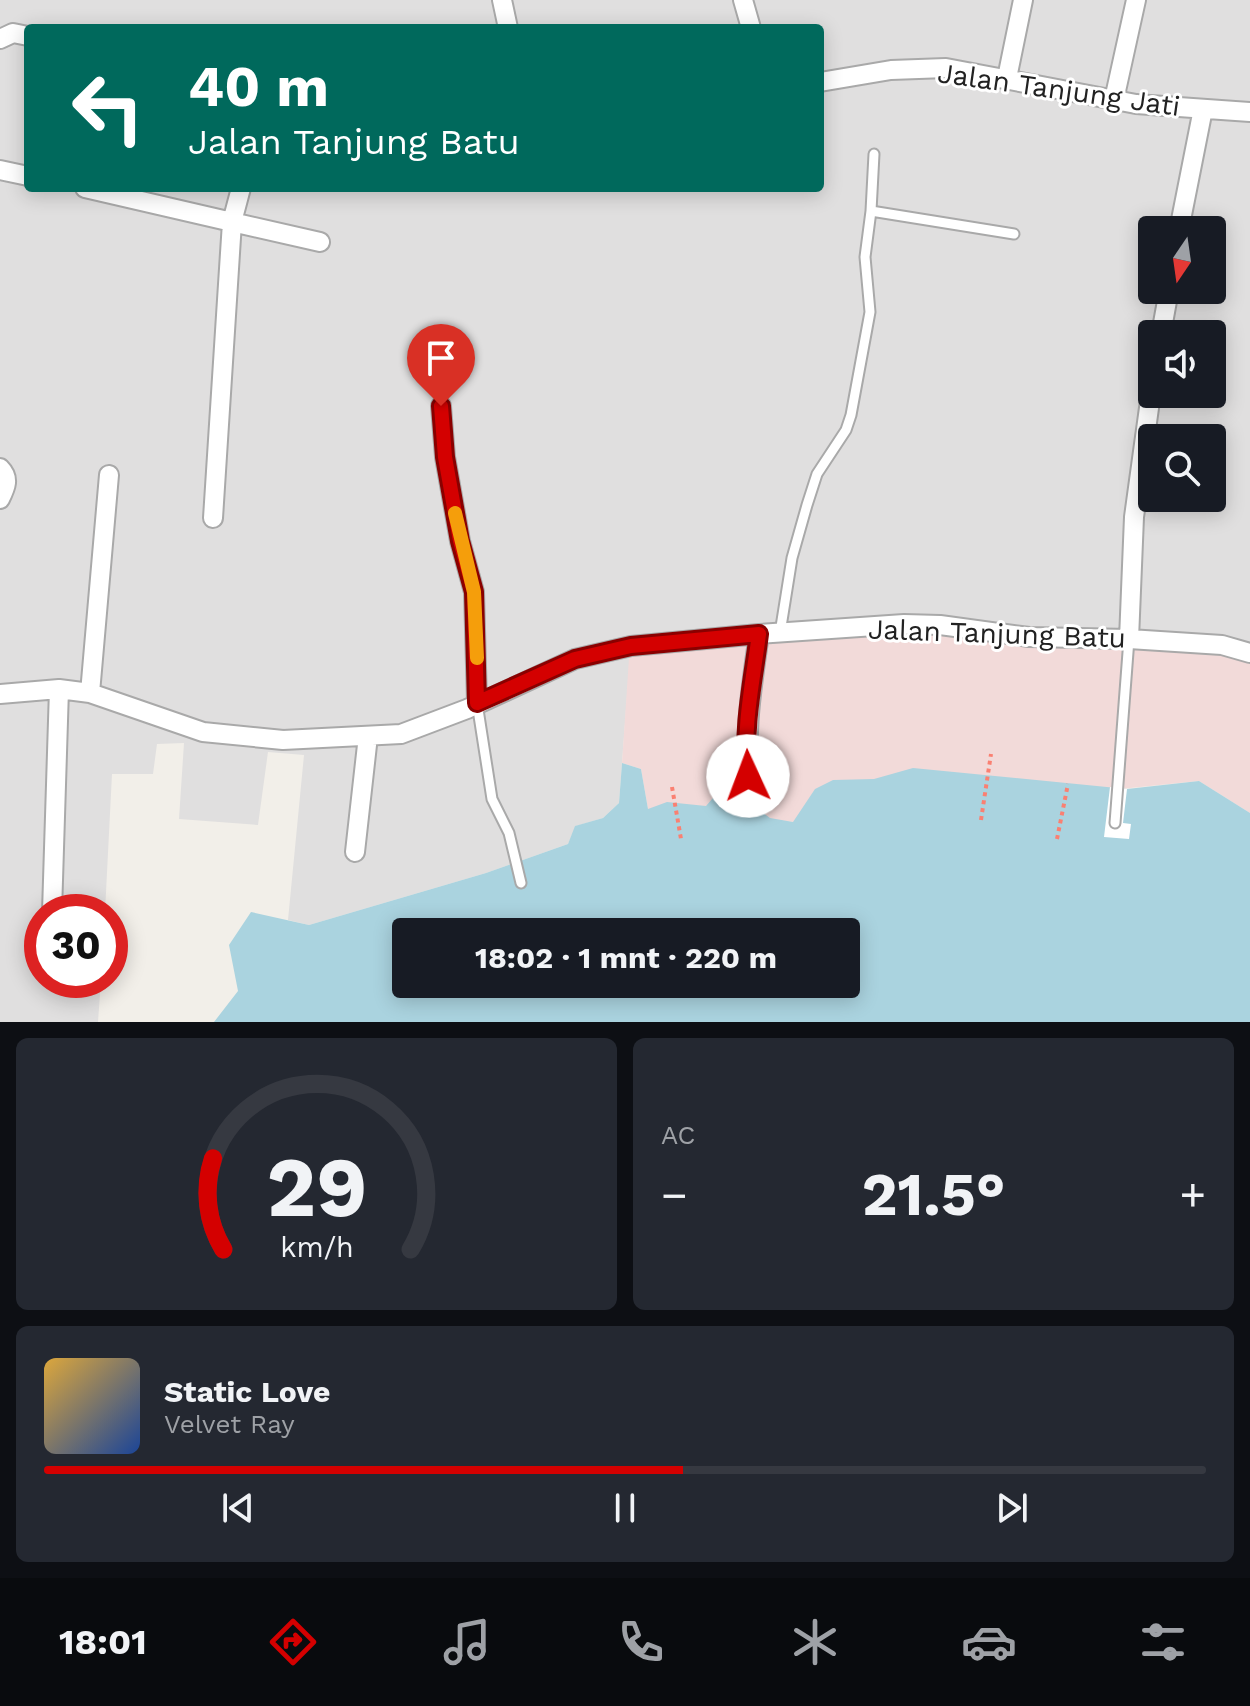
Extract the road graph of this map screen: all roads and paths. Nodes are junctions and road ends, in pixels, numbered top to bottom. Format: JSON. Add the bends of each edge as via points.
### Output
{"nodes":[{"id":1,"x":502,"y":0,"type":"edge"},
{"id":2,"x":743,"y":0,"type":"edge"},
{"id":3,"x":1023,"y":0,"type":"edge"},
{"id":4,"x":1136,"y":0,"type":"edge"},
{"id":5,"x":507,"y":24,"type":"edge"},
{"id":6,"x":750,"y":24,"type":"edge"},
{"id":7,"x":24,"y":35,"type":"edge"},
{"id":8,"x":0,"y":39,"type":"edge"},
{"id":9,"x":1007,"y":78,"type":"junction"},
{"id":10,"x":824,"y":81,"type":"edge"},
{"id":11,"x":1114,"y":100,"type":"junction"},
{"id":12,"x":1203,"y":109,"type":"junction"},
{"id":13,"x":1250,"y":112,"type":"edge"},
{"id":14,"x":874,"y":154,"type":"dead end"},
{"id":15,"x":0,"y":170,"type":"edge"},
{"id":16,"x":24,"y":175,"type":"edge"},
{"id":17,"x":102,"y":192,"type":"edge"},
{"id":18,"x":240,"y":192,"type":"edge"},
{"id":19,"x":871,"y":211,"type":"junction"},
{"id":20,"x":1182,"y":216,"type":"edge"},
{"id":21,"x":232,"y":222,"type":"junction"},
{"id":22,"x":1014,"y":234,"type":"dead end"},
{"id":23,"x":320,"y":242,"type":"dead end"},
{"id":24,"x":441,"y":406,"type":"dead end"},
{"id":25,"x":1149,"y":408,"type":"edge"},
{"id":26,"x":0,"y":468,"type":"edge"},
{"id":27,"x":109,"y":475,"type":"dead end"},
{"id":28,"x":0,"y":499,"type":"edge"},
{"id":29,"x":213,"y":518,"type":"dead end"},
{"id":30,"x":780,"y":633,"type":"junction"},
{"id":31,"x":759,"y":634,"type":"junction"},
{"id":32,"x":1129,"y":639,"type":"junction"},
{"id":33,"x":1250,"y":653,"type":"edge"},
{"id":34,"x":59,"y":689,"type":"junction"},
{"id":35,"x":90,"y":693,"type":"junction"},
{"id":36,"x":0,"y":694,"type":"edge"},
{"id":37,"x":477,"y":703,"type":"junction"},
{"id":38,"x":368,"y":736,"type":"junction"},
{"id":39,"x":991,"y":754,"type":"dead end"},
{"id":40,"x":1068,"y":784,"type":"dead end"},
{"id":41,"x":672,"y":787,"type":"dead end"},
{"id":42,"x":751,"y":795,"type":"dead end"},
{"id":43,"x":981,"y":820,"type":"dead end"},
{"id":44,"x":1115,"y":823,"type":"dead end"},
{"id":45,"x":681,"y":839,"type":"dead end"},
{"id":46,"x":1057,"y":839,"type":"dead end"},
{"id":47,"x":355,"y":852,"type":"dead end"},
{"id":48,"x":521,"y":883,"type":"dead end"},
{"id":49,"x":53,"y":894,"type":"edge"}],
"edges":[{"from":1,"to":5,"type":"street"},
{"from":2,"to":6,"type":"street"},
{"from":3,"to":9,"type":"street"},
{"from":4,"to":11,"type":"street"},
{"from":7,"to":8,"type":"street"},
{"from":9,"to":10,"type":"street","name":"Jalan Tanjung Jati","via":[[946,68]]},
{"from":9,"to":11,"type":"street","name":"Jalan Tanjung Jati"},
{"from":11,"to":12,"type":"street","name":"Jalan Tanjung Jati"},
{"from":12,"to":13,"type":"street","name":"Jalan Tanjung Jati"},
{"from":12,"to":20,"type":"street"},
{"from":14,"to":19,"type":"lane"},
{"from":15,"to":16,"type":"street"},
{"from":17,"to":21,"type":"street"},
{"from":18,"to":21,"type":"street"},
{"from":19,"to":22,"type":"lane"},
{"from":19,"to":30,"type":"lane","via":[[865,257],[870,312],[851,415],[817,474],[792,558]]},
{"from":21,"to":23,"type":"street"},
{"from":21,"to":29,"type":"street"},
{"from":24,"to":37,"type":"street","via":[[445,457],[474,592]]},
{"from":25,"to":32,"type":"street","via":[[1134,517]]},
{"from":26,"to":28,"type":"street","via":[[7,477]]},
{"from":27,"to":35,"type":"street"},
{"from":30,"to":31,"type":"street","name":"Jalan Tanjung Batu"},
{"from":30,"to":32,"type":"street","name":"Jalan Tanjung Batu","via":[[904,624],[1029,637]]},
{"from":31,"to":37,"type":"street","name":"Jalan Tanjung Batu","via":[[631,646],[575,659]]},
{"from":31,"to":42,"type":"street","via":[[747,717]]},
{"from":32,"to":33,"type":"street","name":"Jalan Tanjung Batu","via":[[1222,645]]},
{"from":32,"to":44,"type":"lane"},
{"from":34,"to":35,"type":"street","name":"Jalan Tanjung Batu"},
{"from":34,"to":36,"type":"street","name":"Jalan Tanjung Batu"},
{"from":34,"to":49,"type":"street"},
{"from":35,"to":38,"type":"street","name":"Jalan Tanjung Batu","via":[[203,732],[283,740]]},
{"from":37,"to":38,"type":"street","name":"Jalan Tanjung Batu","via":[[401,734]]},
{"from":37,"to":48,"type":"lane","via":[[492,799],[509,833]]},
{"from":38,"to":47,"type":"street"},
{"from":39,"to":43,"type":"path"},
{"from":40,"to":46,"type":"path"},
{"from":41,"to":45,"type":"path"}]}
